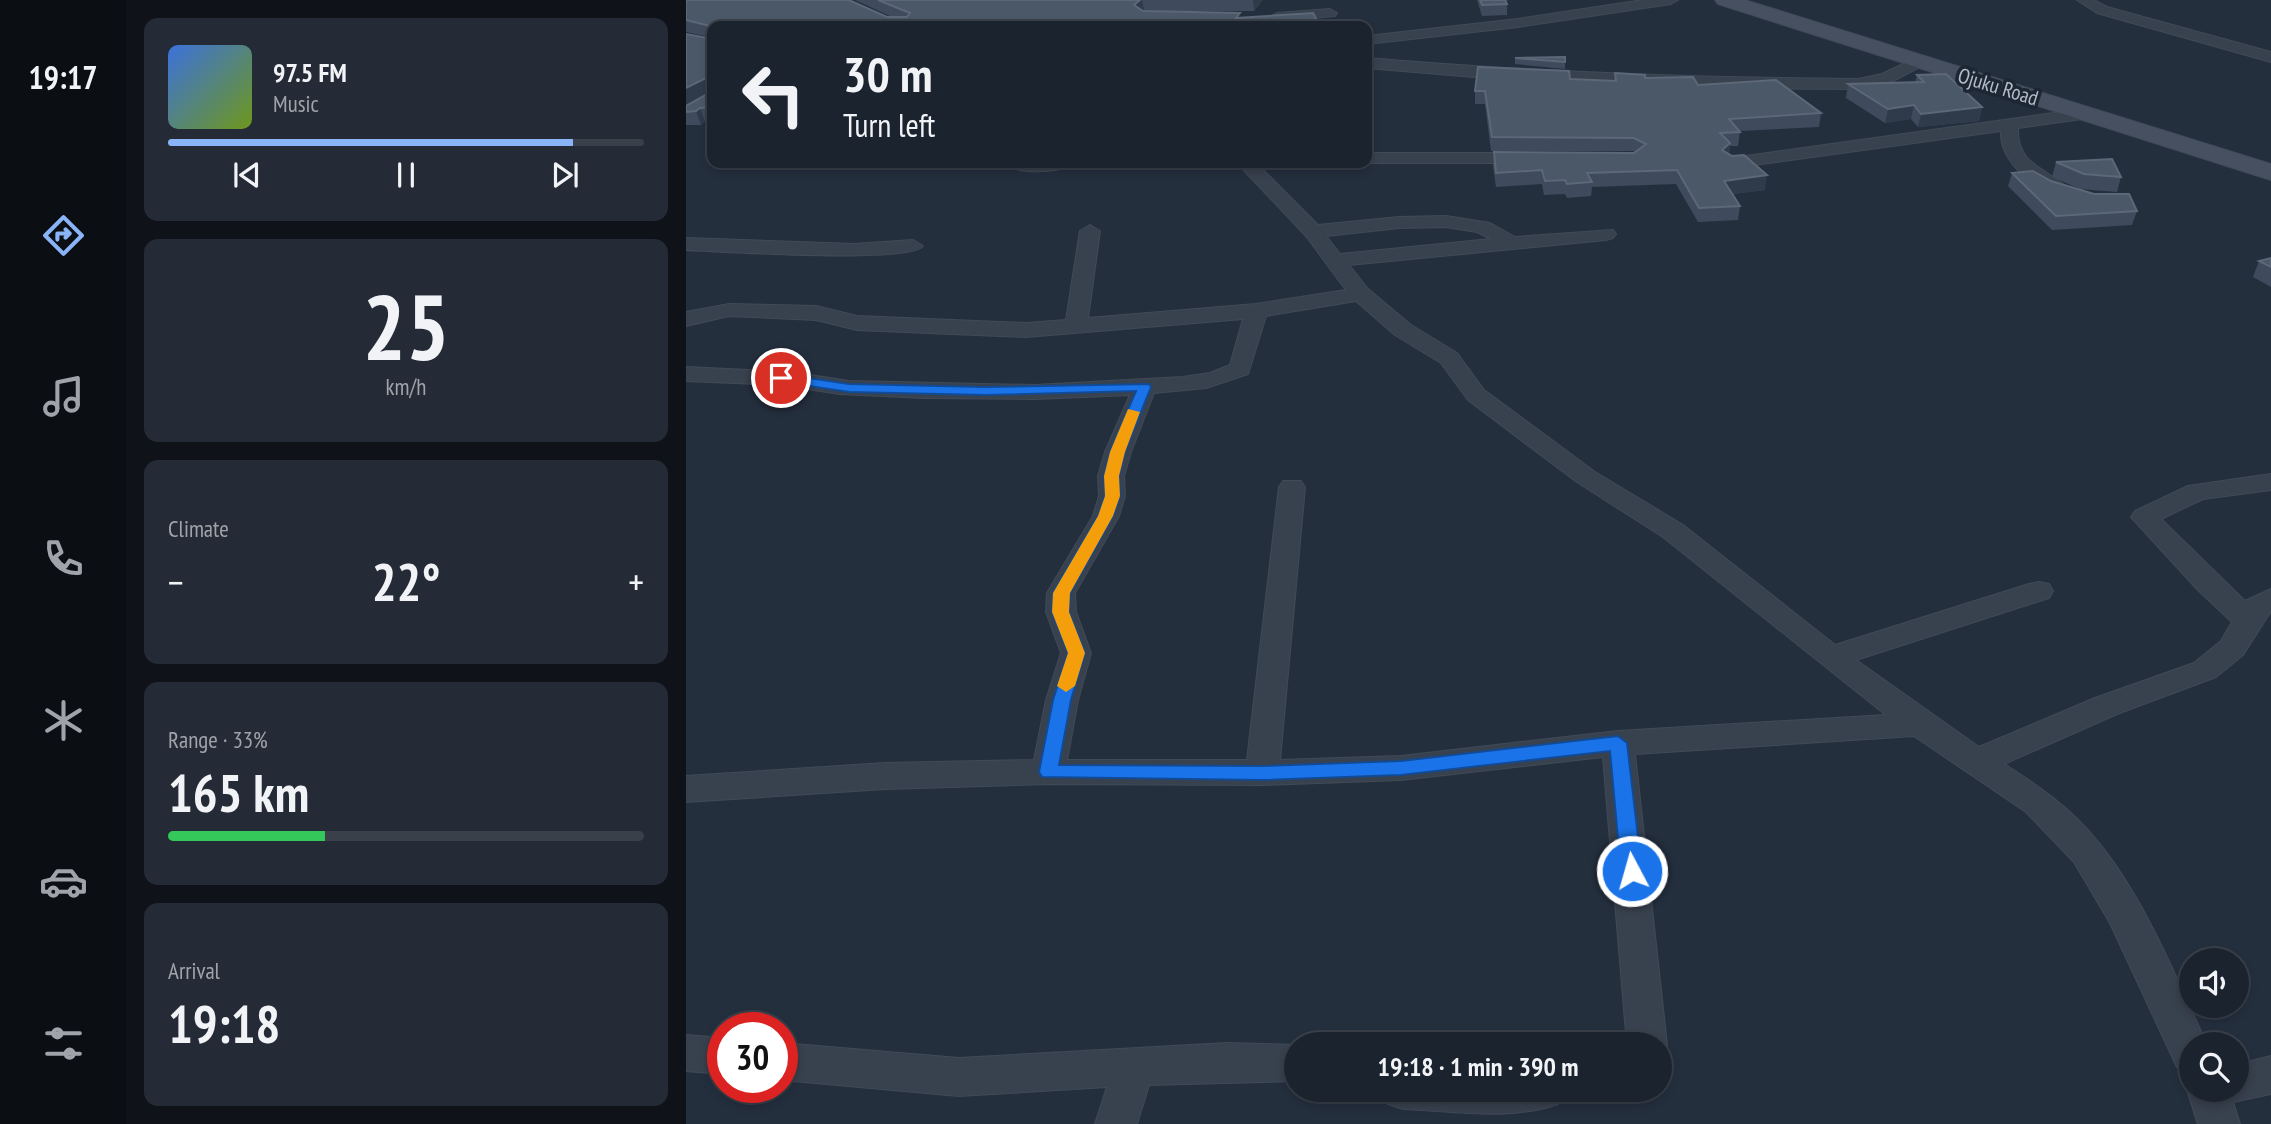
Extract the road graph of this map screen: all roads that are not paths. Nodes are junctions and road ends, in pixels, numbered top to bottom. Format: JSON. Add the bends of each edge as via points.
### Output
{"nodes":[{"id":1,"x":1671,"y":0,"type":"edge"},
{"id":2,"x":1725,"y":0,"type":"edge"},
{"id":3,"x":2084,"y":0,"type":"edge"},
{"id":4,"x":1331,"y":13,"type":"edge"},
{"id":5,"x":1260,"y":18,"type":"edge"},
{"id":6,"x":1372,"y":39,"type":"edge"},
{"id":7,"x":2239,"y":50,"type":"junction"},
{"id":8,"x":2271,"y":57,"type":"edge"},
{"id":9,"x":1918,"y":62,"type":"junction"},
{"id":10,"x":1372,"y":63,"type":"edge"},
{"id":11,"x":2271,"y":64,"type":"edge"},
{"id":12,"x":1886,"y":78,"type":"junction"},
{"id":13,"x":1970,"y":78,"type":"junction"},
{"id":14,"x":2083,"y":114,"type":"junction"},
{"id":15,"x":2010,"y":126,"type":"junction"},
{"id":16,"x":1372,"y":158,"type":"edge"},
{"id":17,"x":1553,"y":159,"type":"edge"},
{"id":18,"x":1732,"y":163,"type":"edge"},
{"id":19,"x":1251,"y":168,"type":"edge"},
{"id":20,"x":2271,"y":172,"type":"edge"},
{"id":21,"x":2079,"y":197,"type":"edge"},
{"id":22,"x":1090,"y":231,"type":"dead end"},
{"id":23,"x":1313,"y":232,"type":"junction"},
{"id":24,"x":1606,"y":234,"type":"dead end"},
{"id":25,"x":1511,"y":243,"type":"junction"},
{"id":26,"x":686,"y":244,"type":"edge"},
{"id":27,"x":913,"y":246,"type":"dead end"},
{"id":28,"x":1337,"y":260,"type":"junction"},
{"id":29,"x":1360,"y":293,"type":"junction"},
{"id":30,"x":1256,"y":311,"type":"junction"},
{"id":31,"x":686,"y":319,"type":"edge"},
{"id":32,"x":1076,"y":327,"type":"junction"},
{"id":33,"x":686,"y":374,"type":"edge"},
{"id":34,"x":1144,"y":387,"type":"junction"},
{"id":35,"x":2271,"y":482,"type":"edge"},
{"id":36,"x":1292,"y":487,"type":"dead end"},
{"id":37,"x":2039,"y":591,"type":"dead end"},
{"id":38,"x":2271,"y":598,"type":"edge"},
{"id":39,"x":2247,"y":619,"type":"junction"},
{"id":40,"x":1830,"y":656,"type":"junction"},
{"id":41,"x":1920,"y":724,"type":"junction"},
{"id":42,"x":1618,"y":743,"type":"junction"},
{"id":43,"x":1977,"y":762,"type":"junction"},
{"id":44,"x":1048,"y":772,"type":"junction"},
{"id":45,"x":1262,"y":773,"type":"junction"},
{"id":46,"x":686,"y":789,"type":"edge"},
{"id":47,"x":1646,"y":1032,"type":"edge"},
{"id":48,"x":2181,"y":1032,"type":"edge"},
{"id":49,"x":686,"y":1053,"type":"edge"},
{"id":50,"x":707,"y":1055,"type":"edge"},
{"id":51,"x":798,"y":1062,"type":"edge"},
{"id":52,"x":1284,"y":1062,"type":"edge"},
{"id":53,"x":1133,"y":1069,"type":"junction"},
{"id":54,"x":2271,"y":1075,"type":"edge"},
{"id":55,"x":2249,"y":1081,"type":"edge"},
{"id":56,"x":2213,"y":1102,"type":"edge"},
{"id":57,"x":1116,"y":1124,"type":"edge"},
{"id":58,"x":2219,"y":1124,"type":"edge"}],
"edges":[{"from":1,"to":6,"type":"street"},
{"from":2,"to":9,"type":"main road","name":"Ojuku Road"},
{"from":3,"to":7,"type":"street","via":[[2102,10]]},
{"from":4,"to":5,"type":"street"},
{"from":7,"to":8,"type":"street"},
{"from":7,"to":11,"type":"street"},
{"from":9,"to":12,"type":"street"},
{"from":9,"to":13,"type":"main road","name":"Ojuku Road"},
{"from":10,"to":12,"type":"street","via":[[1715,83],[1858,85]]},
{"from":12,"to":13,"type":"street"},
{"from":13,"to":14,"type":"main road","name":"Ojuku Road"},
{"from":14,"to":15,"type":"street"},
{"from":14,"to":20,"type":"main road","name":"Ojuku Road"},
{"from":15,"to":18,"type":"street"},
{"from":15,"to":21,"type":"street","via":[[2011,144],[2026,167],[2047,186]]},
{"from":16,"to":17,"type":"street"},
{"from":19,"to":23,"type":"street"},
{"from":22,"to":32,"type":"street"},
{"from":23,"to":25,"type":"street","via":[[1385,223],[1461,223],[1486,228]]},
{"from":23,"to":28,"type":"street"},
{"from":24,"to":25,"type":"street"},
{"from":25,"to":28,"type":"street"},
{"from":26,"to":27,"type":"street","via":[[854,250]]},
{"from":28,"to":29,"type":"street"},
{"from":29,"to":30,"type":"street"},
{"from":29,"to":40,"type":"street","via":[[1403,330],[1449,358],[1476,396],[1586,477],[1673,531]]},
{"from":30,"to":32,"type":"street"},
{"from":30,"to":34,"type":"street","via":[[1240,369],[1223,378]]},
{"from":31,"to":32,"type":"street","via":[[729,310],[816,313],[857,323],[951,328]]},
{"from":33,"to":34,"type":"street","via":[[718,379],[781,378],[849,388],[1058,391]]},
{"from":34,"to":44,"type":"street","via":[[1118,452],[1106,516],[1061,593],[1061,612],[1076,653]]},
{"from":35,"to":39,"type":"street","via":[[2197,492],[2144,517]]},
{"from":36,"to":45,"type":"street"},
{"from":37,"to":40,"type":"street"},
{"from":38,"to":39,"type":"street"},
{"from":39,"to":43,"type":"street","via":[[2232,649],[2205,670],[2106,706]]},
{"from":40,"to":41,"type":"street"},
{"from":41,"to":42,"type":"street"},
{"from":41,"to":43,"type":"street"},
{"from":42,"to":45,"type":"street","via":[[1401,768]]},
{"from":42,"to":47,"type":"street"},
{"from":43,"to":48,"type":"street","via":[[2038,803],[2086,852],[2125,915]]},
{"from":44,"to":45,"type":"street"},
{"from":44,"to":46,"type":"street","via":[[885,776]]},
{"from":49,"to":50,"type":"street"},
{"from":51,"to":53,"type":"street","via":[[959,1077]]},
{"from":52,"to":53,"type":"street"},
{"from":53,"to":57,"type":"street"},
{"from":54,"to":55,"type":"street"},
{"from":56,"to":58,"type":"street"}]}
